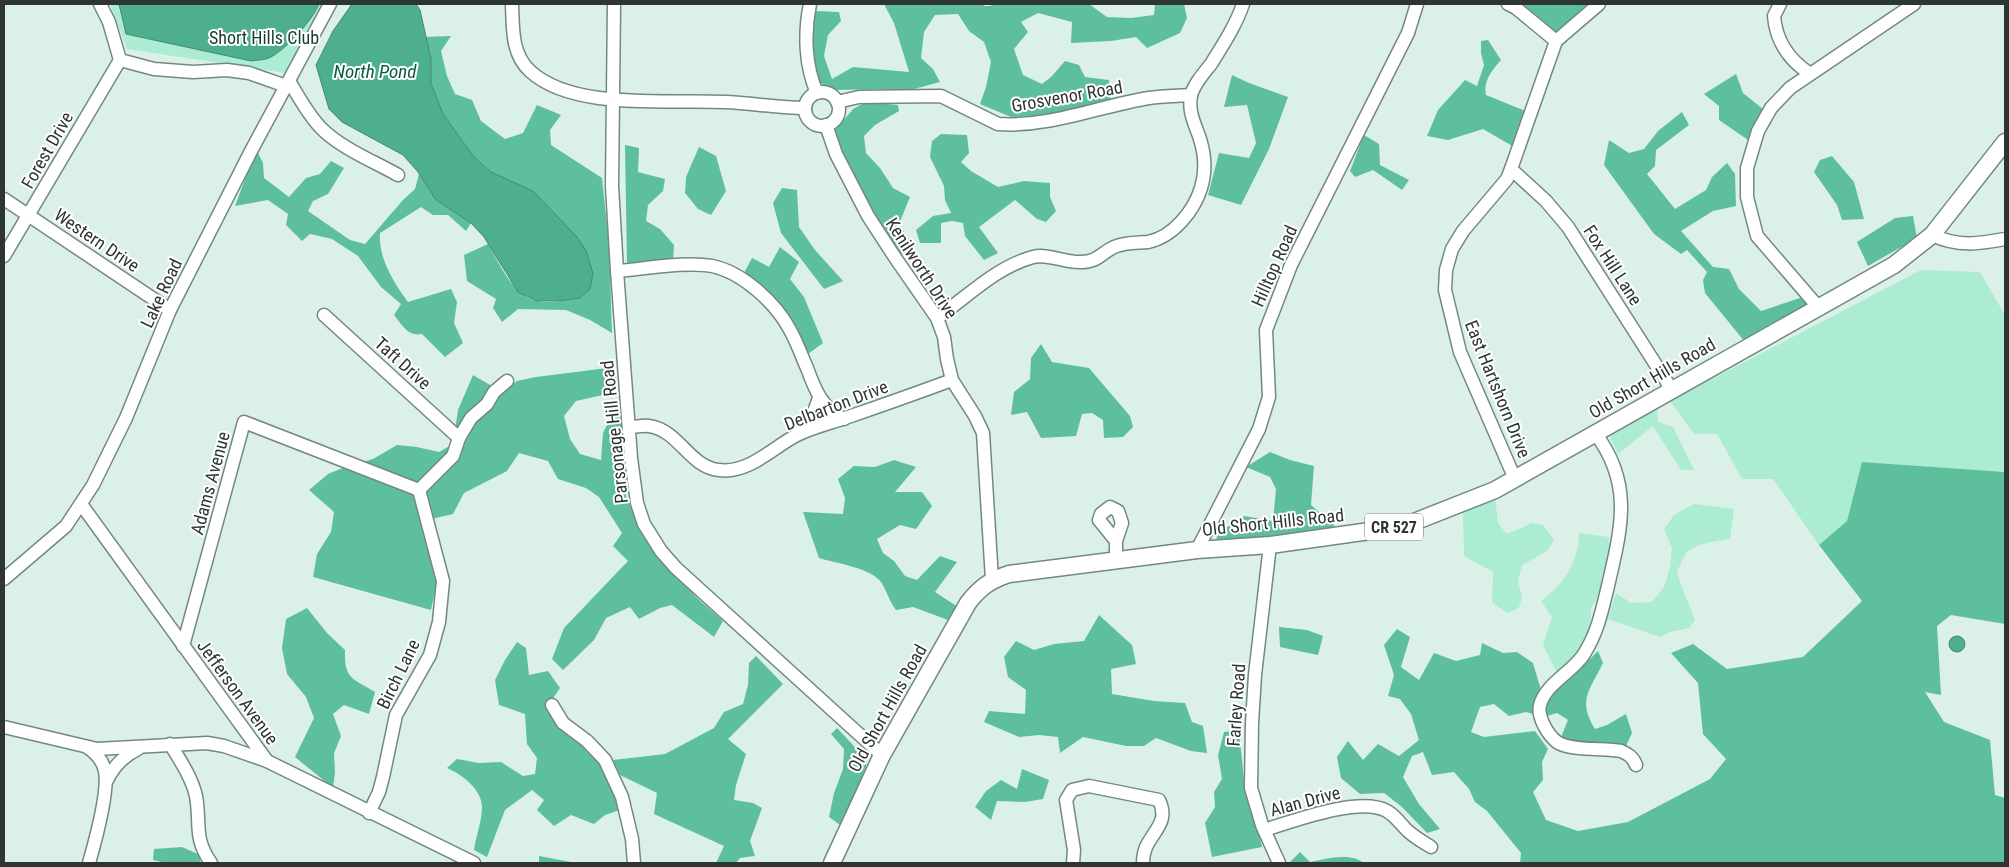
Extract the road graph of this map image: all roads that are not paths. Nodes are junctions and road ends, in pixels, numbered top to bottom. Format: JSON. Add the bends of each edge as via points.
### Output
{"nodes":[{"id":1,"x":100,"y":4,"type":"edge"},
{"id":2,"x":330,"y":4,"type":"edge"},
{"id":3,"x":512,"y":4,"type":"edge"},
{"id":4,"x":614,"y":4,"type":"edge"},
{"id":5,"x":810,"y":4,"type":"edge"},
{"id":6,"x":1243,"y":4,"type":"edge"},
{"id":7,"x":1417,"y":4,"type":"edge"},
{"id":8,"x":1508,"y":4,"type":"edge"},
{"id":9,"x":1599,"y":4,"type":"edge"},
{"id":10,"x":1780,"y":4,"type":"edge"},
{"id":11,"x":1914,"y":4,"type":"edge"},
{"id":12,"x":1556,"y":41,"type":"junction"},
{"id":13,"x":120,"y":60,"type":"junction"},
{"id":14,"x":1809,"y":73,"type":"junction"},
{"id":15,"x":288,"y":83,"type":"junction"},
{"id":16,"x":817,"y":93,"type":"junction"},
{"id":17,"x":1191,"y":95,"type":"junction"},
{"id":18,"x":612,"y":100,"type":"junction"},
{"id":19,"x":837,"y":102,"type":"junction"},
{"id":20,"x":805,"y":108,"type":"junction"},
{"id":21,"x":826,"y":125,"type":"junction"},
{"id":22,"x":2005,"y":142,"type":"edge"},
{"id":23,"x":1511,"y":170,"type":"junction"},
{"id":24,"x":398,"y":175,"type":"dead end"},
{"id":25,"x":4,"y":200,"type":"edge"},
{"id":26,"x":29,"y":216,"type":"junction"},
{"id":27,"x":1932,"y":235,"type":"junction"},
{"id":28,"x":2005,"y":239,"type":"edge"},
{"id":29,"x":4,"y":256,"type":"edge"},
{"id":30,"x":617,"y":272,"type":"junction"},
{"id":31,"x":1819,"y":308,"type":"junction"},
{"id":32,"x":170,"y":310,"type":"junction"},
{"id":33,"x":324,"y":315,"type":"dead end"},
{"id":34,"x":937,"y":318,"type":"junction"},
{"id":35,"x":952,"y":380,"type":"junction"},
{"id":36,"x":508,"y":381,"type":"dead end"},
{"id":37,"x":1672,"y":390,"type":"junction"},
{"id":38,"x":819,"y":398,"type":"junction"},
{"id":39,"x":844,"y":418,"type":"junction"},
{"id":40,"x":630,"y":427,"type":"junction"},
{"id":41,"x":1595,"y":434,"type":"junction"},
{"id":42,"x":797,"y":435,"type":"junction"},
{"id":43,"x":459,"y":438,"type":"junction"},
{"id":44,"x":1515,"y":479,"type":"junction"},
{"id":45,"x":419,"y":490,"type":"junction"},
{"id":46,"x":81,"y":504,"type":"junction"},
{"id":47,"x":1116,"y":541,"type":"dead end"},
{"id":48,"x":1270,"y":545,"type":"junction"},
{"id":49,"x":1197,"y":550,"type":"junction"},
{"id":50,"x":1116,"y":560,"type":"junction"},
{"id":51,"x":4,"y":579,"type":"edge"},
{"id":52,"x":992,"y":580,"type":"junction"},
{"id":53,"x":183,"y":646,"type":"junction"},
{"id":54,"x":552,"y":705,"type":"dead end"},
{"id":55,"x":4,"y":727,"type":"edge"},
{"id":56,"x":80,"y":744,"type":"junction"},
{"id":57,"x":170,"y":744,"type":"junction"},
{"id":58,"x":143,"y":747,"type":"junction"},
{"id":59,"x":882,"y":755,"type":"junction"},
{"id":60,"x":267,"y":761,"type":"junction"},
{"id":61,"x":1636,"y":765,"type":"dead end"},
{"id":62,"x":105,"y":784,"type":"junction"},
{"id":63,"x":369,"y":813,"type":"junction"},
{"id":64,"x":1264,"y":830,"type":"junction"},
{"id":65,"x":1431,"y":847,"type":"dead end"},
{"id":66,"x":89,"y":863,"type":"edge"},
{"id":67,"x":211,"y":863,"type":"edge"},
{"id":68,"x":474,"y":863,"type":"edge"},
{"id":69,"x":634,"y":863,"type":"edge"},
{"id":70,"x":832,"y":863,"type":"edge"},
{"id":71,"x":1073,"y":863,"type":"edge"},
{"id":72,"x":1143,"y":863,"type":"edge"},
{"id":73,"x":1278,"y":863,"type":"edge"}],
"edges":[{"from":1,"to":13,"type":"street"},
{"from":2,"to":15,"type":"street","name":"Lake Road"},
{"from":3,"to":18,"type":"street","via":[[516,50],[530,71],[564,91]]},
{"from":4,"to":18,"type":"street","name":"Parsonage Hill Road"},
{"from":5,"to":16,"type":"street","via":[[807,49]]},
{"from":6,"to":17,"type":"street","via":[[1224,43]]},
{"from":7,"to":49,"type":"street","name":"Hilltop Road","via":[[1408,33],[1288,274],[1266,330],[1268,397],[1259,429]]},
{"from":8,"to":12,"type":"street"},
{"from":9,"to":12,"type":"street"},
{"from":10,"to":14,"type":"street","via":[[1774,16],[1779,38],[1790,57]]},
{"from":11,"to":14,"type":"street"},
{"from":12,"to":23,"type":"street","name":"East Hartshorn Drive"},
{"from":13,"to":15,"type":"street","via":[[154,69],[227,70]]},
{"from":13,"to":26,"type":"street","name":"Forest Drive"},
{"from":14,"to":31,"type":"street","via":[[1780,97],[1758,131],[1747,168],[1746,197],[1757,236]]},
{"from":15,"to":24,"type":"street","via":[[322,130]]},
{"from":15,"to":32,"type":"street","name":"Lake Road"},
{"from":16,"to":19,"type":"street","via":[[828,93]]},
{"from":16,"to":20,"type":"street","via":[[808,99]]},
{"from":17,"to":19,"type":"street","name":"Grosvenor Road","via":[[1150,98],[1042,121],[1006,125],[940,96],[859,97]]},
{"from":17,"to":34,"type":"street","via":[[1190,117],[1203,153],[1203,179],[1191,210],[1173,229],[1156,240],[1113,247],[1089,262],[1035,256],[1016,263]]},
{"from":18,"to":20,"type":"street","via":[[753,103]]},
{"from":18,"to":30,"type":"street","name":"Parsonage Hill Road"},
{"from":19,"to":21,"type":"street","via":[[837,117]]},
{"from":20,"to":21,"type":"street","via":[[811,122]]},
{"from":21,"to":34,"type":"street","name":"Kenilworth Drive","via":[[836,154],[868,216]]},
{"from":22,"to":27,"type":"main road","name":"Old Short Hills Road","number":"CR 527"},
{"from":23,"to":37,"type":"street","name":"Fox Hill Lane","via":[[1546,201],[1568,228]]},
{"from":23,"to":44,"type":"street","name":"East Hartshorn Drive","via":[[1452,249],[1445,290],[1460,352]]},
{"from":25,"to":26,"type":"street","name":"Western Drive"},
{"from":26,"to":29,"type":"street","name":"Forest Drive"},
{"from":26,"to":32,"type":"street","name":"Western Drive"},
{"from":27,"to":28,"type":"street","via":[[1960,244]]},
{"from":27,"to":31,"type":"main road","name":"Old Short Hills Road","number":"CR 527","via":[[1894,266]]},
{"from":30,"to":38,"type":"street","via":[[694,264],[712,266],[746,281],[789,328]]},
{"from":30,"to":40,"type":"street","name":"Parsonage Hill Road"},
{"from":31,"to":37,"type":"main road","name":"Old Short Hills Road","number":"CR 527"},
{"from":32,"to":46,"type":"street","name":"Lake Road","via":[[126,418]]},
{"from":33,"to":43,"type":"street","name":"Taft Drive"},
{"from":34,"to":35,"type":"street","name":"Kenilworth Drive"},
{"from":35,"to":39,"type":"street","name":"Delbarton Drive"},
{"from":35,"to":52,"type":"street","name":"Kenilworth Drive","via":[[982,433]]},
{"from":36,"to":43,"type":"street","via":[[471,418]]},
{"from":37,"to":41,"type":"main road","name":"Old Short Hills Road","number":"CR 527"},
{"from":38,"to":39,"type":"street"},
{"from":38,"to":42,"type":"street","via":[[811,420]]},
{"from":39,"to":42,"type":"street","name":"Delbarton Drive"},
{"from":40,"to":42,"type":"street","name":"Delbarton Drive","via":[[650,426],[666,432],[699,462],[719,470],[749,464]]},
{"from":40,"to":59,"type":"street","name":"Parsonage Hill Road","via":[[637,503],[644,524],[661,551],[686,578]]},
{"from":41,"to":44,"type":"main road","name":"Old Short Hills Road","number":"CR 527"},
{"from":41,"to":61,"type":"street","via":[[1618,476],[1622,507],[1620,536],[1599,625],[1580,661],[1543,698],[1539,712],[1556,741],[1564,745],[1621,751],[1628,754]]},
{"from":43,"to":45,"type":"street","via":[[453,456]]},
{"from":44,"to":48,"type":"main road","name":"Old Short Hills Road","number":"CR 527","via":[[1472,501],[1414,522]]},
{"from":45,"to":53,"type":"street","name":"Adams Avenue","via":[[244,422]]},
{"from":45,"to":63,"type":"street","name":"Birch Lane","via":[[443,581],[439,622],[430,656],[396,715],[381,784]]},
{"from":46,"to":51,"type":"street","name":"Lake Road","via":[[66,526]]},
{"from":46,"to":53,"type":"street","name":"Jefferson Avenue"},
{"from":47,"to":50,"type":"street"},
{"from":48,"to":49,"type":"main road","name":"Old Short Hills Road","number":"CR 527"},
{"from":48,"to":64,"type":"street","name":"Farley Road","via":[[1251,740],[1251,788]]},
{"from":49,"to":50,"type":"main road","name":"Old Short Hills Road","number":"CR 527"},
{"from":50,"to":52,"type":"main road","name":"Old Short Hills Road","number":"CR 527","via":[[1009,574]]},
{"from":52,"to":59,"type":"main road","name":"Old Short Hills Road","number":"CR 527","via":[[977,590],[968,603]]},
{"from":53,"to":60,"type":"street","name":"Jefferson Avenue"},
{"from":54,"to":69,"type":"street","via":[[563,723],[605,760],[622,797],[632,838]]},
{"from":55,"to":56,"type":"street"},
{"from":56,"to":58,"type":"street","via":[[97,749]]},
{"from":56,"to":62,"type":"street","via":[[92,750],[102,762]]},
{"from":57,"to":58,"type":"street"},
{"from":57,"to":60,"type":"street","via":[[207,743]]},
{"from":57,"to":67,"type":"street","via":[[192,784],[202,850]]},
{"from":58,"to":62,"type":"street","via":[[117,764]]},
{"from":59,"to":70,"type":"main road","name":"Old Short Hills Road","number":"CR 527"},
{"from":60,"to":63,"type":"street","name":"Jefferson Avenue"},
{"from":62,"to":66,"type":"street"},
{"from":63,"to":68,"type":"street","name":"Jefferson Avenue"},
{"from":64,"to":65,"type":"street","name":"Alan Drive","via":[[1348,806],[1370,806],[1397,818],[1417,839]]},
{"from":64,"to":73,"type":"street","name":"Farley Road"},
{"from":71,"to":72,"type":"street","via":[[1066,800],[1072,790],[1089,786],[1159,800],[1163,809],[1160,824],[1145,849]]}]}
